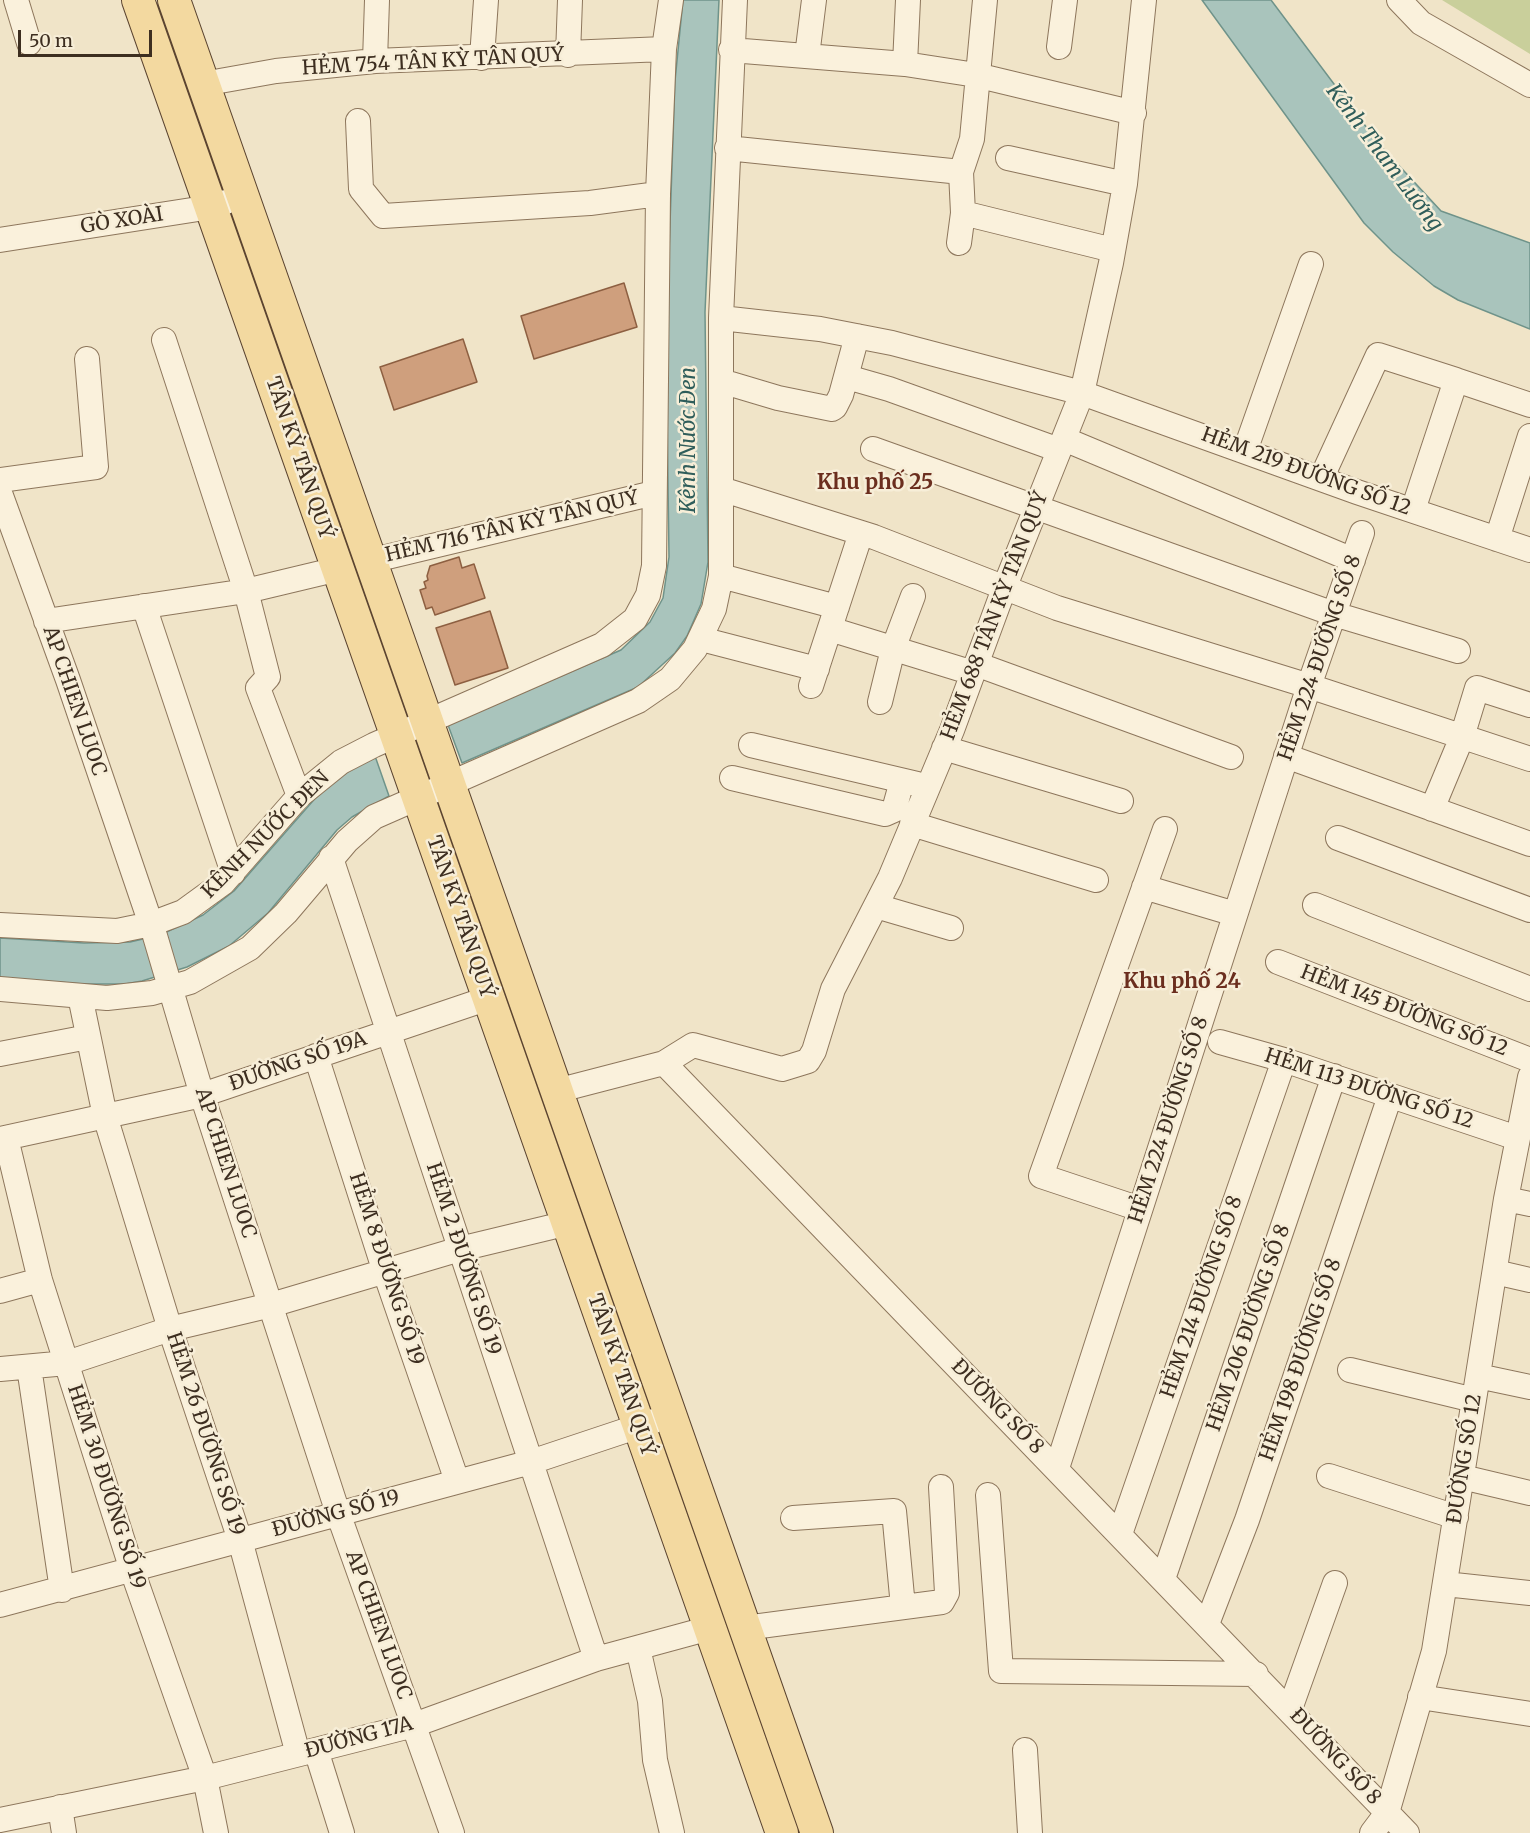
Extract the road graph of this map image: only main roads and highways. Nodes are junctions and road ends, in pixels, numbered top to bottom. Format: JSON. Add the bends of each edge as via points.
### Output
{"nodes":[{"id":1,"x":138,"y":0,"type":"edge"},
{"id":2,"x":174,"y":0,"type":"edge"},
{"id":3,"x":782,"y":1833,"type":"edge"},
{"id":4,"x":817,"y":1833,"type":"edge"}],
"edges":[{"from":1,"to":3,"type":"main road","name":"TÂN KỲ TÂN QUÝ"},
{"from":2,"to":4,"type":"main road","name":"TÂN KỲ TÂN QUÝ"}]}
